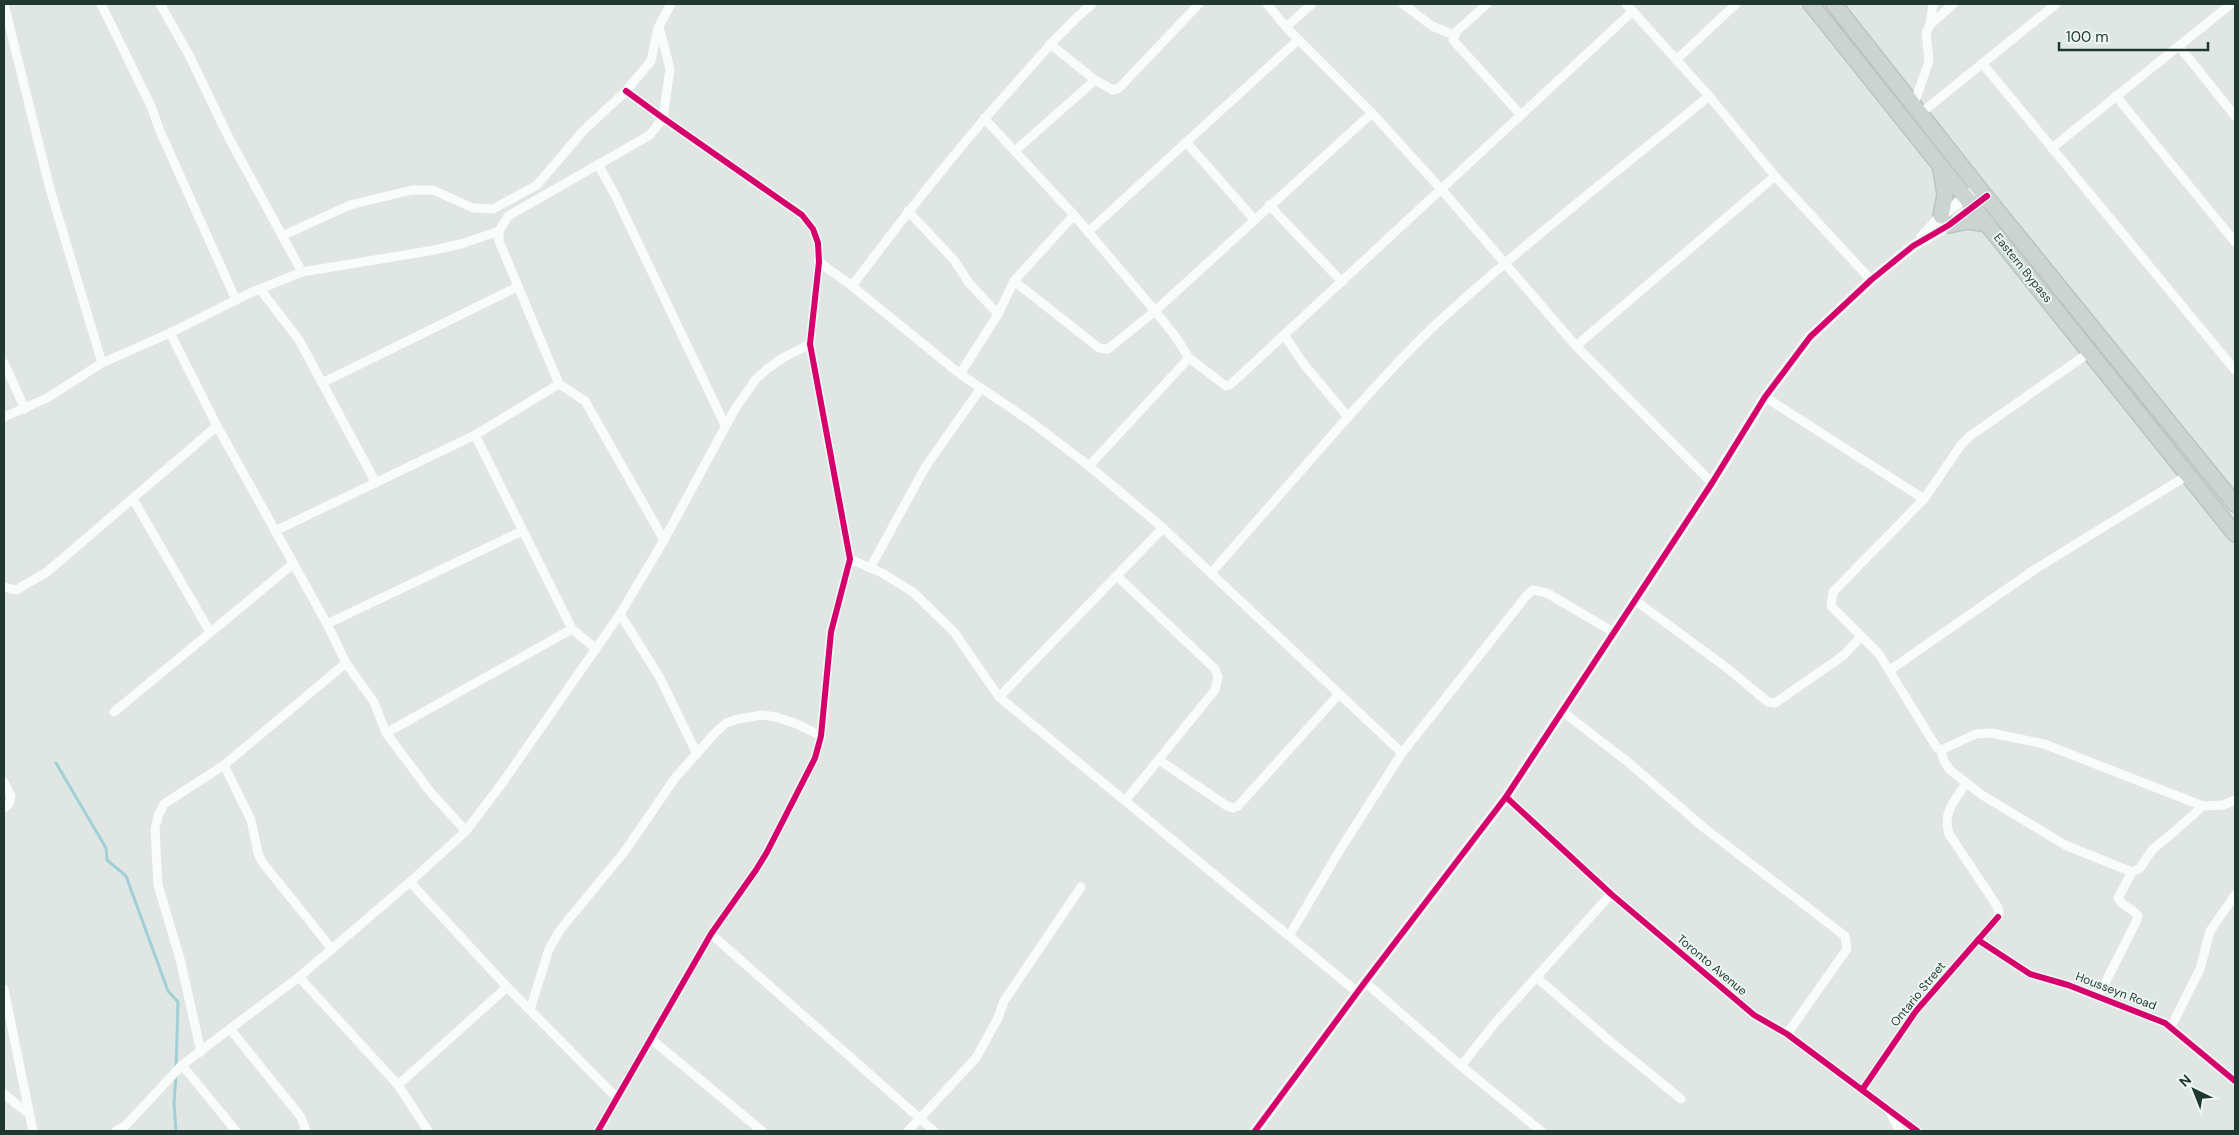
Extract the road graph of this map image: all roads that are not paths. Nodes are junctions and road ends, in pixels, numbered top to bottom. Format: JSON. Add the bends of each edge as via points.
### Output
{"nodes":[{"id":1,"x":4,"y":4,"type":"edge"},
{"id":2,"x":101,"y":4,"type":"edge"},
{"id":3,"x":160,"y":4,"type":"edge"},
{"id":4,"x":671,"y":4,"type":"edge"},
{"id":5,"x":1092,"y":4,"type":"edge"},
{"id":6,"x":1199,"y":4,"type":"edge"},
{"id":7,"x":1267,"y":4,"type":"edge"},
{"id":8,"x":1312,"y":4,"type":"edge"},
{"id":9,"x":1403,"y":4,"type":"edge"},
{"id":10,"x":1487,"y":4,"type":"edge"},
{"id":11,"x":1736,"y":4,"type":"edge"},
{"id":12,"x":1811,"y":4,"type":"edge"},
{"id":13,"x":1834,"y":4,"type":"edge"},
{"id":14,"x":1934,"y":4,"type":"edge"},
{"id":15,"x":1953,"y":4,"type":"edge"},
{"id":16,"x":2056,"y":4,"type":"edge"},
{"id":17,"x":2231,"y":4,"type":"edge"},
{"id":18,"x":1630,"y":7,"type":"edge"},
{"id":19,"x":1930,"y":25,"type":"junction"},
{"id":20,"x":659,"y":26,"type":"junction"},
{"id":21,"x":1286,"y":27,"type":"junction"},
{"id":22,"x":1454,"y":35,"type":"junction"},
{"id":23,"x":1298,"y":40,"type":"junction"},
{"id":24,"x":1050,"y":44,"type":"junction"},
{"id":25,"x":2179,"y":46,"type":"junction"},
{"id":26,"x":1676,"y":60,"type":"junction"},
{"id":27,"x":1982,"y":63,"type":"junction"},
{"id":28,"x":1095,"y":80,"type":"junction"},
{"id":29,"x":626,"y":90,"type":"junction"},
{"id":30,"x":1708,"y":96,"type":"junction"},
{"id":31,"x":2116,"y":96,"type":"junction"},
{"id":32,"x":1917,"y":108,"type":"junction"},
{"id":33,"x":2233,"y":110,"type":"edge"},
{"id":34,"x":1372,"y":113,"type":"junction"},
{"id":35,"x":1520,"y":114,"type":"junction"},
{"id":36,"x":663,"y":118,"type":"junction"},
{"id":37,"x":984,"y":118,"type":"junction"},
{"id":38,"x":1186,"y":142,"type":"junction"},
{"id":39,"x":2052,"y":148,"type":"junction"},
{"id":40,"x":1016,"y":150,"type":"junction"},
{"id":41,"x":598,"y":164,"type":"junction"},
{"id":42,"x":1941,"y":169,"type":"junction"},
{"id":43,"x":1775,"y":176,"type":"junction"},
{"id":44,"x":1441,"y":189,"type":"junction"},
{"id":45,"x":1982,"y":192,"type":"junction"},
{"id":46,"x":1970,"y":202,"type":"junction"},
{"id":47,"x":1269,"y":206,"type":"junction"},
{"id":48,"x":908,"y":212,"type":"junction"},
{"id":49,"x":1074,"y":215,"type":"junction"},
{"id":50,"x":1254,"y":219,"type":"junction"},
{"id":51,"x":1945,"y":221,"type":"junction"},
{"id":52,"x":1988,"y":224,"type":"junction"},
{"id":53,"x":499,"y":231,"type":"junction"},
{"id":54,"x":1088,"y":232,"type":"junction"},
{"id":55,"x":282,"y":236,"type":"junction"},
{"id":56,"x":2235,"y":242,"type":"edge"},
{"id":57,"x":819,"y":262,"type":"junction"},
{"id":58,"x":1505,"y":264,"type":"junction"},
{"id":59,"x":302,"y":272,"type":"junction"},
{"id":60,"x":1871,"y":280,"type":"junction"},
{"id":61,"x":1014,"y":281,"type":"junction"},
{"id":62,"x":1342,"y":282,"type":"junction"},
{"id":63,"x":852,"y":286,"type":"junction"},
{"id":64,"x":517,"y":288,"type":"junction"},
{"id":65,"x":260,"y":289,"type":"junction"},
{"id":66,"x":236,"y":300,"type":"junction"},
{"id":67,"x":1155,"y":311,"type":"junction"},
{"id":68,"x":998,"y":314,"type":"junction"},
{"id":69,"x":170,"y":334,"type":"junction"},
{"id":70,"x":1284,"y":335,"type":"junction"},
{"id":71,"x":810,"y":344,"type":"junction"},
{"id":72,"x":1576,"y":346,"type":"junction"},
{"id":73,"x":2090,"y":352,"type":"junction"},
{"id":74,"x":1189,"y":358,"type":"junction"},
{"id":75,"x":102,"y":363,"type":"junction"},
{"id":76,"x":4,"y":364,"type":"edge"},
{"id":77,"x":2235,"y":370,"type":"edge"},
{"id":78,"x":960,"y":374,"type":"junction"},
{"id":79,"x":322,"y":382,"type":"junction"},
{"id":80,"x":560,"y":384,"type":"junction"},
{"id":81,"x":981,"y":388,"type":"junction"},
{"id":82,"x":1765,"y":397,"type":"junction"},
{"id":83,"x":25,"y":409,"type":"junction"},
{"id":84,"x":4,"y":417,"type":"edge"},
{"id":85,"x":1348,"y":417,"type":"junction"},
{"id":86,"x":725,"y":425,"type":"junction"},
{"id":87,"x":217,"y":426,"type":"junction"},
{"id":88,"x":475,"y":435,"type":"junction"},
{"id":89,"x":1089,"y":466,"type":"junction"},
{"id":90,"x":2188,"y":474,"type":"junction"},
{"id":91,"x":376,"y":483,"type":"junction"},
{"id":92,"x":1712,"y":483,"type":"junction"},
{"id":93,"x":133,"y":499,"type":"junction"},
{"id":94,"x":1924,"y":499,"type":"junction"},
{"id":95,"x":2235,"y":504,"type":"edge"},
{"id":96,"x":1163,"y":528,"type":"junction"},
{"id":97,"x":275,"y":531,"type":"junction"},
{"id":98,"x":522,"y":532,"type":"junction"},
{"id":99,"x":2235,"y":534,"type":"edge"},
{"id":100,"x":664,"y":540,"type":"junction"},
{"id":101,"x":850,"y":559,"type":"junction"},
{"id":102,"x":292,"y":564,"type":"junction"},
{"id":103,"x":870,"y":568,"type":"junction"},
{"id":104,"x":1211,"y":573,"type":"junction"},
{"id":105,"x":1117,"y":576,"type":"junction"},
{"id":106,"x":4,"y":587,"type":"edge"},
{"id":107,"x":1636,"y":600,"type":"junction"},
{"id":108,"x":620,"y":614,"type":"junction"},
{"id":109,"x":327,"y":624,"type":"junction"},
{"id":110,"x":572,"y":629,"type":"junction"},
{"id":111,"x":210,"y":632,"type":"junction"},
{"id":112,"x":1615,"y":633,"type":"junction"},
{"id":113,"x":1861,"y":636,"type":"junction"},
{"id":114,"x":596,"y":649,"type":"junction"},
{"id":115,"x":346,"y":664,"type":"junction"},
{"id":116,"x":1890,"y":670,"type":"junction"},
{"id":117,"x":1339,"y":694,"type":"junction"},
{"id":118,"x":999,"y":696,"type":"junction"},
{"id":119,"x":114,"y":712,"type":"dead end"},
{"id":120,"x":1563,"y":712,"type":"junction"},
{"id":121,"x":386,"y":733,"type":"junction"},
{"id":122,"x":821,"y":736,"type":"junction"},
{"id":123,"x":1941,"y":750,"type":"junction"},
{"id":124,"x":697,"y":754,"type":"junction"},
{"id":125,"x":1402,"y":754,"type":"junction"},
{"id":126,"x":1159,"y":760,"type":"junction"},
{"id":127,"x":224,"y":765,"type":"junction"},
{"id":128,"x":4,"y":782,"type":"edge"},
{"id":129,"x":1966,"y":783,"type":"junction"},
{"id":130,"x":1506,"y":797,"type":"junction"},
{"id":131,"x":1125,"y":801,"type":"junction"},
{"id":132,"x":2234,"y":803,"type":"edge"},
{"id":133,"x":2203,"y":806,"type":"junction"},
{"id":134,"x":4,"y":808,"type":"edge"},
{"id":135,"x":466,"y":831,"type":"junction"},
{"id":136,"x":2132,"y":872,"type":"junction"},
{"id":137,"x":410,"y":882,"type":"junction"},
{"id":138,"x":1081,"y":887,"type":"dead end"},
{"id":139,"x":1610,"y":894,"type":"junction"},
{"id":140,"x":2235,"y":895,"type":"edge"},
{"id":141,"x":711,"y":934,"type":"junction"},
{"id":142,"x":1289,"y":936,"type":"junction"},
{"id":143,"x":1978,"y":940,"type":"junction"},
{"id":144,"x":332,"y":949,"type":"junction"},
{"id":145,"x":299,"y":977,"type":"junction"},
{"id":146,"x":1536,"y":977,"type":"junction"},
{"id":147,"x":1365,"y":982,"type":"junction"},
{"id":148,"x":507,"y":987,"type":"junction"},
{"id":149,"x":4,"y":989,"type":"edge"},
{"id":150,"x":1357,"y":992,"type":"junction"},
{"id":151,"x":2098,"y":997,"type":"junction"},
{"id":152,"x":530,"y":1010,"type":"junction"},
{"id":153,"x":2171,"y":1028,"type":"junction"},
{"id":154,"x":230,"y":1030,"type":"junction"},
{"id":155,"x":1787,"y":1034,"type":"junction"},
{"id":156,"x":651,"y":1039,"type":"junction"},
{"id":157,"x":201,"y":1052,"type":"junction"},
{"id":158,"x":181,"y":1066,"type":"junction"},
{"id":159,"x":1461,"y":1066,"type":"junction"},
{"id":160,"x":2235,"y":1081,"type":"edge"},
{"id":161,"x":398,"y":1085,"type":"junction"},
{"id":162,"x":1862,"y":1090,"type":"junction"},
{"id":163,"x":4,"y":1094,"type":"edge"},
{"id":164,"x":618,"y":1098,"type":"junction"},
{"id":165,"x":1681,"y":1099,"type":"dead end"},
{"id":166,"x":1888,"y":1107,"type":"junction"},
{"id":167,"x":29,"y":1114,"type":"junction"},
{"id":168,"x":919,"y":1119,"type":"junction"},
{"id":169,"x":33,"y":1131,"type":"edge"},
{"id":170,"x":116,"y":1131,"type":"edge"},
{"id":171,"x":236,"y":1131,"type":"edge"},
{"id":172,"x":306,"y":1131,"type":"edge"},
{"id":173,"x":428,"y":1131,"type":"edge"},
{"id":174,"x":598,"y":1131,"type":"edge"},
{"id":175,"x":762,"y":1131,"type":"edge"},
{"id":176,"x":908,"y":1131,"type":"edge"},
{"id":177,"x":934,"y":1131,"type":"edge"},
{"id":178,"x":1255,"y":1131,"type":"edge"},
{"id":179,"x":1541,"y":1131,"type":"edge"},
{"id":180,"x":1900,"y":1131,"type":"edge"},
{"id":181,"x":1917,"y":1131,"type":"edge"}],
"edges":[{"from":1,"to":75,"type":"street","via":[[50,189]]},
{"from":2,"to":66,"type":"street","via":[[151,106]]},
{"from":3,"to":55,"type":"street"},
{"from":4,"to":20,"type":"street"},
{"from":5,"to":24,"type":"street"},
{"from":6,"to":28,"type":"street","via":[[1119,88],[1112,90]]},
{"from":7,"to":21,"type":"street"},
{"from":8,"to":21,"type":"street"},
{"from":9,"to":22,"type":"street","via":[[1432,26]]},
{"from":10,"to":22,"type":"street"},
{"from":11,"to":26,"type":"street"},
{"from":12,"to":42,"type":"main road","name":"Eastern Bypass"},
{"from":13,"to":32,"type":"main road","name":"Eastern Bypass"},
{"from":14,"to":19,"type":"street"},
{"from":15,"to":19,"type":"street"},
{"from":16,"to":27,"type":"street"},
{"from":17,"to":25,"type":"street"},
{"from":18,"to":26,"type":"street"},
{"from":18,"to":35,"type":"street"},
{"from":19,"to":32,"type":"street","via":[[1926,33],[1929,61]]},
{"from":20,"to":29,"type":"street","via":[[651,61]]},
{"from":20,"to":36,"type":"street","via":[[670,69]]},
{"from":21,"to":23,"type":"street"},
{"from":22,"to":35,"type":"street","via":[[1456,45]]},
{"from":23,"to":34,"type":"street"},
{"from":23,"to":38,"type":"street"},
{"from":24,"to":28,"type":"street"},
{"from":24,"to":37,"type":"street"},
{"from":25,"to":31,"type":"street"},
{"from":25,"to":33,"type":"street"},
{"from":26,"to":30,"type":"street"},
{"from":27,"to":32,"type":"street"},
{"from":27,"to":39,"type":"street"},
{"from":28,"to":40,"type":"street"},
{"from":29,"to":36,"type":"street"},
{"from":29,"to":55,"type":"street","via":[[583,131],[537,185],[493,209],[473,208],[433,190],[412,190],[350,205]]},
{"from":30,"to":43,"type":"street"},
{"from":30,"to":58,"type":"street"},
{"from":31,"to":39,"type":"street"},
{"from":31,"to":56,"type":"street"},
{"from":32,"to":45,"type":"main road","name":"Eastern Bypass"},
{"from":34,"to":44,"type":"street"},
{"from":34,"to":47,"type":"street"},
{"from":35,"to":44,"type":"street"},
{"from":36,"to":41,"type":"street","via":[[650,135]]},
{"from":36,"to":57,"type":"street","via":[[802,215],[813,229]]},
{"from":37,"to":40,"type":"street"},
{"from":37,"to":48,"type":"street"},
{"from":38,"to":50,"type":"street"},
{"from":38,"to":54,"type":"street"},
{"from":39,"to":77,"type":"street"},
{"from":40,"to":49,"type":"street"},
{"from":41,"to":53,"type":"street","via":[[508,216]]},
{"from":41,"to":86,"type":"street"},
{"from":42,"to":46,"type":"main road","name":"Eastern Bypass"},
{"from":42,"to":51,"type":"main road"},
{"from":43,"to":60,"type":"street"},
{"from":43,"to":72,"type":"street"},
{"from":44,"to":58,"type":"street"},
{"from":44,"to":62,"type":"street"},
{"from":45,"to":46,"type":"street"},
{"from":45,"to":95,"type":"main road","name":"Eastern Bypass"},
{"from":46,"to":51,"type":"street"},
{"from":46,"to":52,"type":"main road","name":"Eastern Bypass"},
{"from":47,"to":50,"type":"street"},
{"from":47,"to":62,"type":"street"},
{"from":48,"to":63,"type":"street"},
{"from":48,"to":68,"type":"street","via":[[954,260],[969,283]]},
{"from":49,"to":54,"type":"street"},
{"from":49,"to":61,"type":"street"},
{"from":50,"to":67,"type":"street"},
{"from":51,"to":52,"type":"main road"},
{"from":51,"to":60,"type":"street"},
{"from":52,"to":73,"type":"main road","name":"Eastern Bypass"},
{"from":53,"to":59,"type":"street","via":[[429,251]]},
{"from":53,"to":64,"type":"street","via":[[499,241]]},
{"from":54,"to":67,"type":"street"},
{"from":55,"to":59,"type":"street"},
{"from":57,"to":63,"type":"street"},
{"from":57,"to":71,"type":"street"},
{"from":58,"to":72,"type":"street"},
{"from":58,"to":85,"type":"street","via":[[1434,326]]},
{"from":59,"to":65,"type":"street"},
{"from":60,"to":82,"type":"street","via":[[1810,337]]},
{"from":61,"to":67,"type":"street","via":[[1103,350],[1114,346]]},
{"from":61,"to":68,"type":"street"},
{"from":62,"to":70,"type":"street"},
{"from":63,"to":78,"type":"street"},
{"from":64,"to":79,"type":"street"},
{"from":64,"to":80,"type":"street"},
{"from":65,"to":66,"type":"street"},
{"from":65,"to":79,"type":"street","via":[[299,340]]},
{"from":66,"to":69,"type":"street"},
{"from":67,"to":74,"type":"street"},
{"from":68,"to":78,"type":"street"},
{"from":69,"to":75,"type":"street"},
{"from":69,"to":87,"type":"street"},
{"from":70,"to":74,"type":"street","via":[[1226,386]]},
{"from":70,"to":85,"type":"street"},
{"from":71,"to":86,"type":"street","via":[[781,359],[756,379]]},
{"from":71,"to":101,"type":"street"},
{"from":72,"to":92,"type":"street"},
{"from":73,"to":90,"type":"main road","name":"Eastern Bypass"},
{"from":73,"to":94,"type":"street","via":[[1970,436]]},
{"from":74,"to":89,"type":"street"},
{"from":75,"to":83,"type":"street"},
{"from":76,"to":83,"type":"street"},
{"from":78,"to":81,"type":"street"},
{"from":79,"to":91,"type":"street"},
{"from":80,"to":88,"type":"street"},
{"from":80,"to":100,"type":"street","via":[[585,401]]},
{"from":81,"to":89,"type":"street"},
{"from":81,"to":103,"type":"street","via":[[926,466]]},
{"from":82,"to":92,"type":"street"},
{"from":82,"to":94,"type":"street"},
{"from":83,"to":84,"type":"street"},
{"from":85,"to":104,"type":"street"},
{"from":86,"to":100,"type":"street"},
{"from":87,"to":93,"type":"street"},
{"from":87,"to":97,"type":"street"},
{"from":88,"to":91,"type":"street"},
{"from":88,"to":98,"type":"street"},
{"from":89,"to":96,"type":"street"},
{"from":90,"to":99,"type":"main road","name":"Eastern Bypass"},
{"from":90,"to":116,"type":"street","via":[[2037,568]]},
{"from":91,"to":97,"type":"street"},
{"from":92,"to":107,"type":"street"},
{"from":93,"to":106,"type":"street","via":[[47,572],[16,590]]},
{"from":93,"to":111,"type":"street"},
{"from":94,"to":113,"type":"street","via":[[1833,592],[1831,606]]},
{"from":96,"to":104,"type":"street"},
{"from":96,"to":105,"type":"street"},
{"from":97,"to":102,"type":"street"},
{"from":98,"to":109,"type":"street"},
{"from":98,"to":110,"type":"street"},
{"from":100,"to":108,"type":"street"},
{"from":101,"to":103,"type":"street"},
{"from":101,"to":122,"type":"street","via":[[831,632]]},
{"from":102,"to":109,"type":"street"},
{"from":102,"to":111,"type":"street"},
{"from":103,"to":118,"type":"street","via":[[913,592],[940,617]]},
{"from":104,"to":117,"type":"street"},
{"from":105,"to":118,"type":"street"},
{"from":105,"to":126,"type":"street","via":[[1214,669],[1218,677],[1215,690]]},
{"from":107,"to":112,"type":"street"},
{"from":107,"to":113,"type":"street","via":[[1768,702],[1775,703],[1844,655]]},
{"from":108,"to":114,"type":"street"},
{"from":108,"to":124,"type":"street","via":[[660,678]]},
{"from":109,"to":115,"type":"street"},
{"from":110,"to":114,"type":"street"},
{"from":110,"to":121,"type":"street"},
{"from":111,"to":119,"type":"street"},
{"from":112,"to":120,"type":"street"},
{"from":112,"to":125,"type":"street","via":[[1547,592],[1534,590]]},
{"from":113,"to":116,"type":"street"},
{"from":114,"to":135,"type":"street"},
{"from":115,"to":121,"type":"street","via":[[374,702]]},
{"from":115,"to":127,"type":"street"},
{"from":116,"to":123,"type":"street","via":[[1934,744]]},
{"from":117,"to":125,"type":"street"},
{"from":117,"to":126,"type":"street","via":[[1233,808]]},
{"from":118,"to":131,"type":"street"},
{"from":120,"to":130,"type":"street"},
{"from":120,"to":155,"type":"street","via":[[1628,762],[1703,827],[1845,936],[1846,950]]},
{"from":121,"to":135,"type":"street","via":[[432,794]]},
{"from":122,"to":124,"type":"street","via":[[776,717],[738,718],[715,732]]},
{"from":122,"to":141,"type":"street","via":[[815,758],[767,852]]},
{"from":123,"to":129,"type":"street","via":[[1950,770]]},
{"from":123,"to":133,"type":"street","via":[[1976,734],[1990,733],[2044,744]]},
{"from":124,"to":152,"type":"street","via":[[674,778],[625,851],[560,930],[544,962]]},
{"from":125,"to":142,"type":"street"},
{"from":126,"to":131,"type":"street"},
{"from":127,"to":144,"type":"street","via":[[251,820],[262,862]]},
{"from":127,"to":157,"type":"street","via":[[164,804],[155,829],[158,885],[180,959]]},
{"from":128,"to":134,"type":"street","via":[[11,796]]},
{"from":129,"to":136,"type":"street","via":[[2065,845]]},
{"from":129,"to":143,"type":"street","name":"Ontario Street","via":[[1946,816],[1946,824],[1949,834],[2000,912]]},
{"from":130,"to":139,"type":"street","name":"Toronto Avenue"},
{"from":130,"to":147,"type":"street"},
{"from":131,"to":142,"type":"street"},
{"from":132,"to":133,"type":"street"},
{"from":133,"to":136,"type":"street","via":[[2152,850],[2140,868]]},
{"from":135,"to":137,"type":"street"},
{"from":136,"to":151,"type":"street","via":[[2118,898],[2120,903],[2136,912],[2137,920]]},
{"from":137,"to":144,"type":"street"},
{"from":137,"to":148,"type":"street"},
{"from":138,"to":168,"type":"street","via":[[1004,1001],[976,1058]]},
{"from":139,"to":146,"type":"street"},
{"from":139,"to":155,"type":"street","name":"Toronto Avenue","via":[[1754,1015]]},
{"from":140,"to":153,"type":"street","via":[[2210,931],[2200,969]]},
{"from":141,"to":156,"type":"street"},
{"from":141,"to":168,"type":"street"},
{"from":142,"to":150,"type":"street"},
{"from":143,"to":151,"type":"street","name":"Housseyn Road","via":[[2030,974]]},
{"from":143,"to":162,"type":"street","name":"Ontario Street","via":[[1916,1010]]},
{"from":144,"to":145,"type":"street"},
{"from":145,"to":154,"type":"street"},
{"from":145,"to":161,"type":"street"},
{"from":146,"to":159,"type":"street"},
{"from":146,"to":165,"type":"street"},
{"from":147,"to":150,"type":"street"},
{"from":147,"to":159,"type":"street"},
{"from":148,"to":152,"type":"street"},
{"from":148,"to":161,"type":"street"},
{"from":149,"to":167,"type":"street"},
{"from":150,"to":178,"type":"street"},
{"from":151,"to":153,"type":"street","name":"Housseyn Road"},
{"from":152,"to":164,"type":"street"},
{"from":153,"to":160,"type":"street","name":"Housseyn Road"},
{"from":154,"to":157,"type":"street"},
{"from":154,"to":172,"type":"street","via":[[301,1117]]},
{"from":155,"to":162,"type":"street","name":"Toronto Avenue"},
{"from":156,"to":164,"type":"street"},
{"from":156,"to":175,"type":"street"},
{"from":157,"to":158,"type":"street"},
{"from":158,"to":170,"type":"street","via":[[126,1125]]},
{"from":158,"to":171,"type":"street"},
{"from":159,"to":179,"type":"street"},
{"from":161,"to":173,"type":"street"},
{"from":162,"to":166,"type":"street","name":"Toronto Avenue"},
{"from":163,"to":167,"type":"street"},
{"from":164,"to":174,"type":"street"},
{"from":166,"to":180,"type":"street"},
{"from":166,"to":181,"type":"street","name":"Toronto Avenue"},
{"from":167,"to":169,"type":"street"},
{"from":168,"to":176,"type":"street"},
{"from":168,"to":177,"type":"street"}]}
